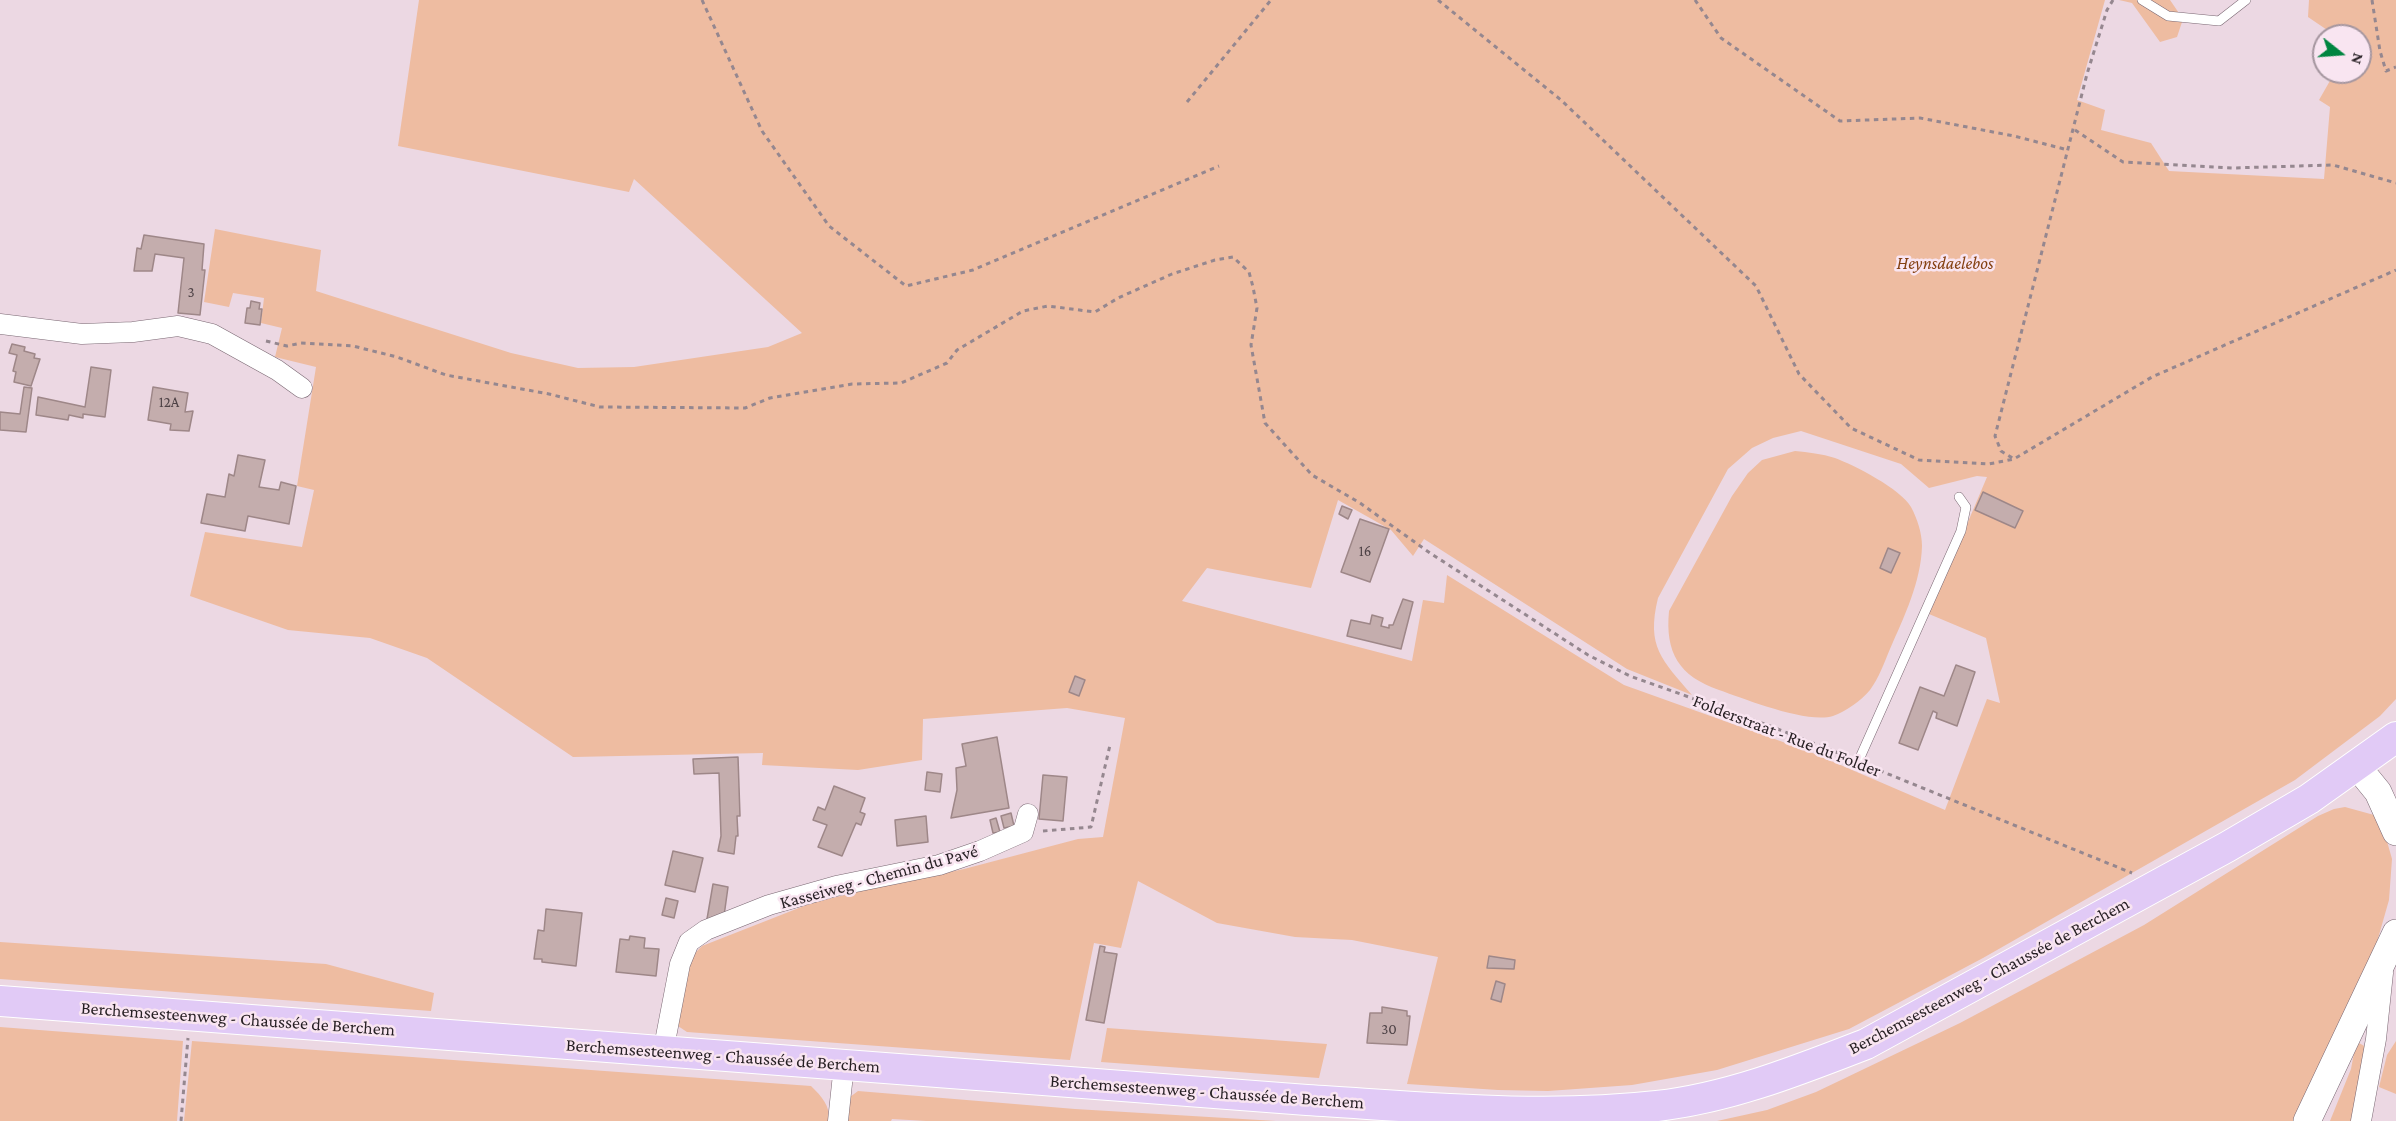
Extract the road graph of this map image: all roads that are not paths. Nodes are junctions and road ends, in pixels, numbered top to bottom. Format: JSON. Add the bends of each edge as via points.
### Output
{"nodes":[{"id":1,"x":2142,"y":0,"type":"edge"},
{"id":2,"x":2246,"y":0,"type":"edge"},
{"id":3,"x":0,"y":324,"type":"edge"},
{"id":4,"x":302,"y":388,"type":"dead end"},
{"id":5,"x":1959,"y":497,"type":"dead end"},
{"id":6,"x":2396,"y":737,"type":"edge"},
{"id":7,"x":1858,"y":762,"type":"road end"},
{"id":8,"x":2356,"y":765,"type":"junction"},
{"id":9,"x":1026,"y":823,"type":"road end"},
{"id":10,"x":2396,"y":832,"type":"edge"},
{"id":11,"x":2396,"y":912,"type":"edge"},
{"id":12,"x":2390,"y":945,"type":"edge"},
{"id":13,"x":0,"y":1001,"type":"edge"},
{"id":14,"x":2396,"y":1017,"type":"edge"},
{"id":15,"x":2376,"y":1039,"type":"junction"},
{"id":16,"x":663,"y":1052,"type":"junction"},
{"id":17,"x":844,"y":1065,"type":"junction"},
{"id":18,"x":838,"y":1121,"type":"edge"},
{"id":19,"x":2307,"y":1121,"type":"edge"},
{"id":20,"x":2361,"y":1121,"type":"edge"}],
"edges":[{"from":1,"to":2,"type":"lane","via":[[2168,16],[2219,21]]},
{"from":3,"to":4,"type":"street","via":[[82,334],[178,326],[212,334]]},
{"from":5,"to":7,"type":"lane","via":[[1966,507],[1961,531]]},
{"from":6,"to":8,"type":"main road","name":"Berchemsesteenweg - Chaussée de Berchem"},
{"from":8,"to":10,"type":"main road","via":[[2378,792]]},
{"from":8,"to":17,"type":"main road","name":"Berchemsesteenweg - Chaussée de Berchem","via":[[2309,799],[2162,884],[1866,1044],[1716,1096],[1606,1110],[1495,1112]]},
{"from":9,"to":16,"type":"street","name":"Kasseiweg - Chemin du Pavé","via":[[980,851],[836,886],[706,930],[689,942],[680,964]]},
{"from":11,"to":12,"type":"main road"},
{"from":12,"to":15,"type":"street"},
{"from":12,"to":19,"type":"main road"},
{"from":13,"to":16,"type":"main road","name":"Berchemsesteenweg - Chaussée de Berchem"},
{"from":14,"to":15,"type":"street"},
{"from":15,"to":20,"type":"street"},
{"from":16,"to":17,"type":"main road","name":"Berchemsesteenweg - Chaussée de Berchem"},
{"from":17,"to":18,"type":"street"}]}
